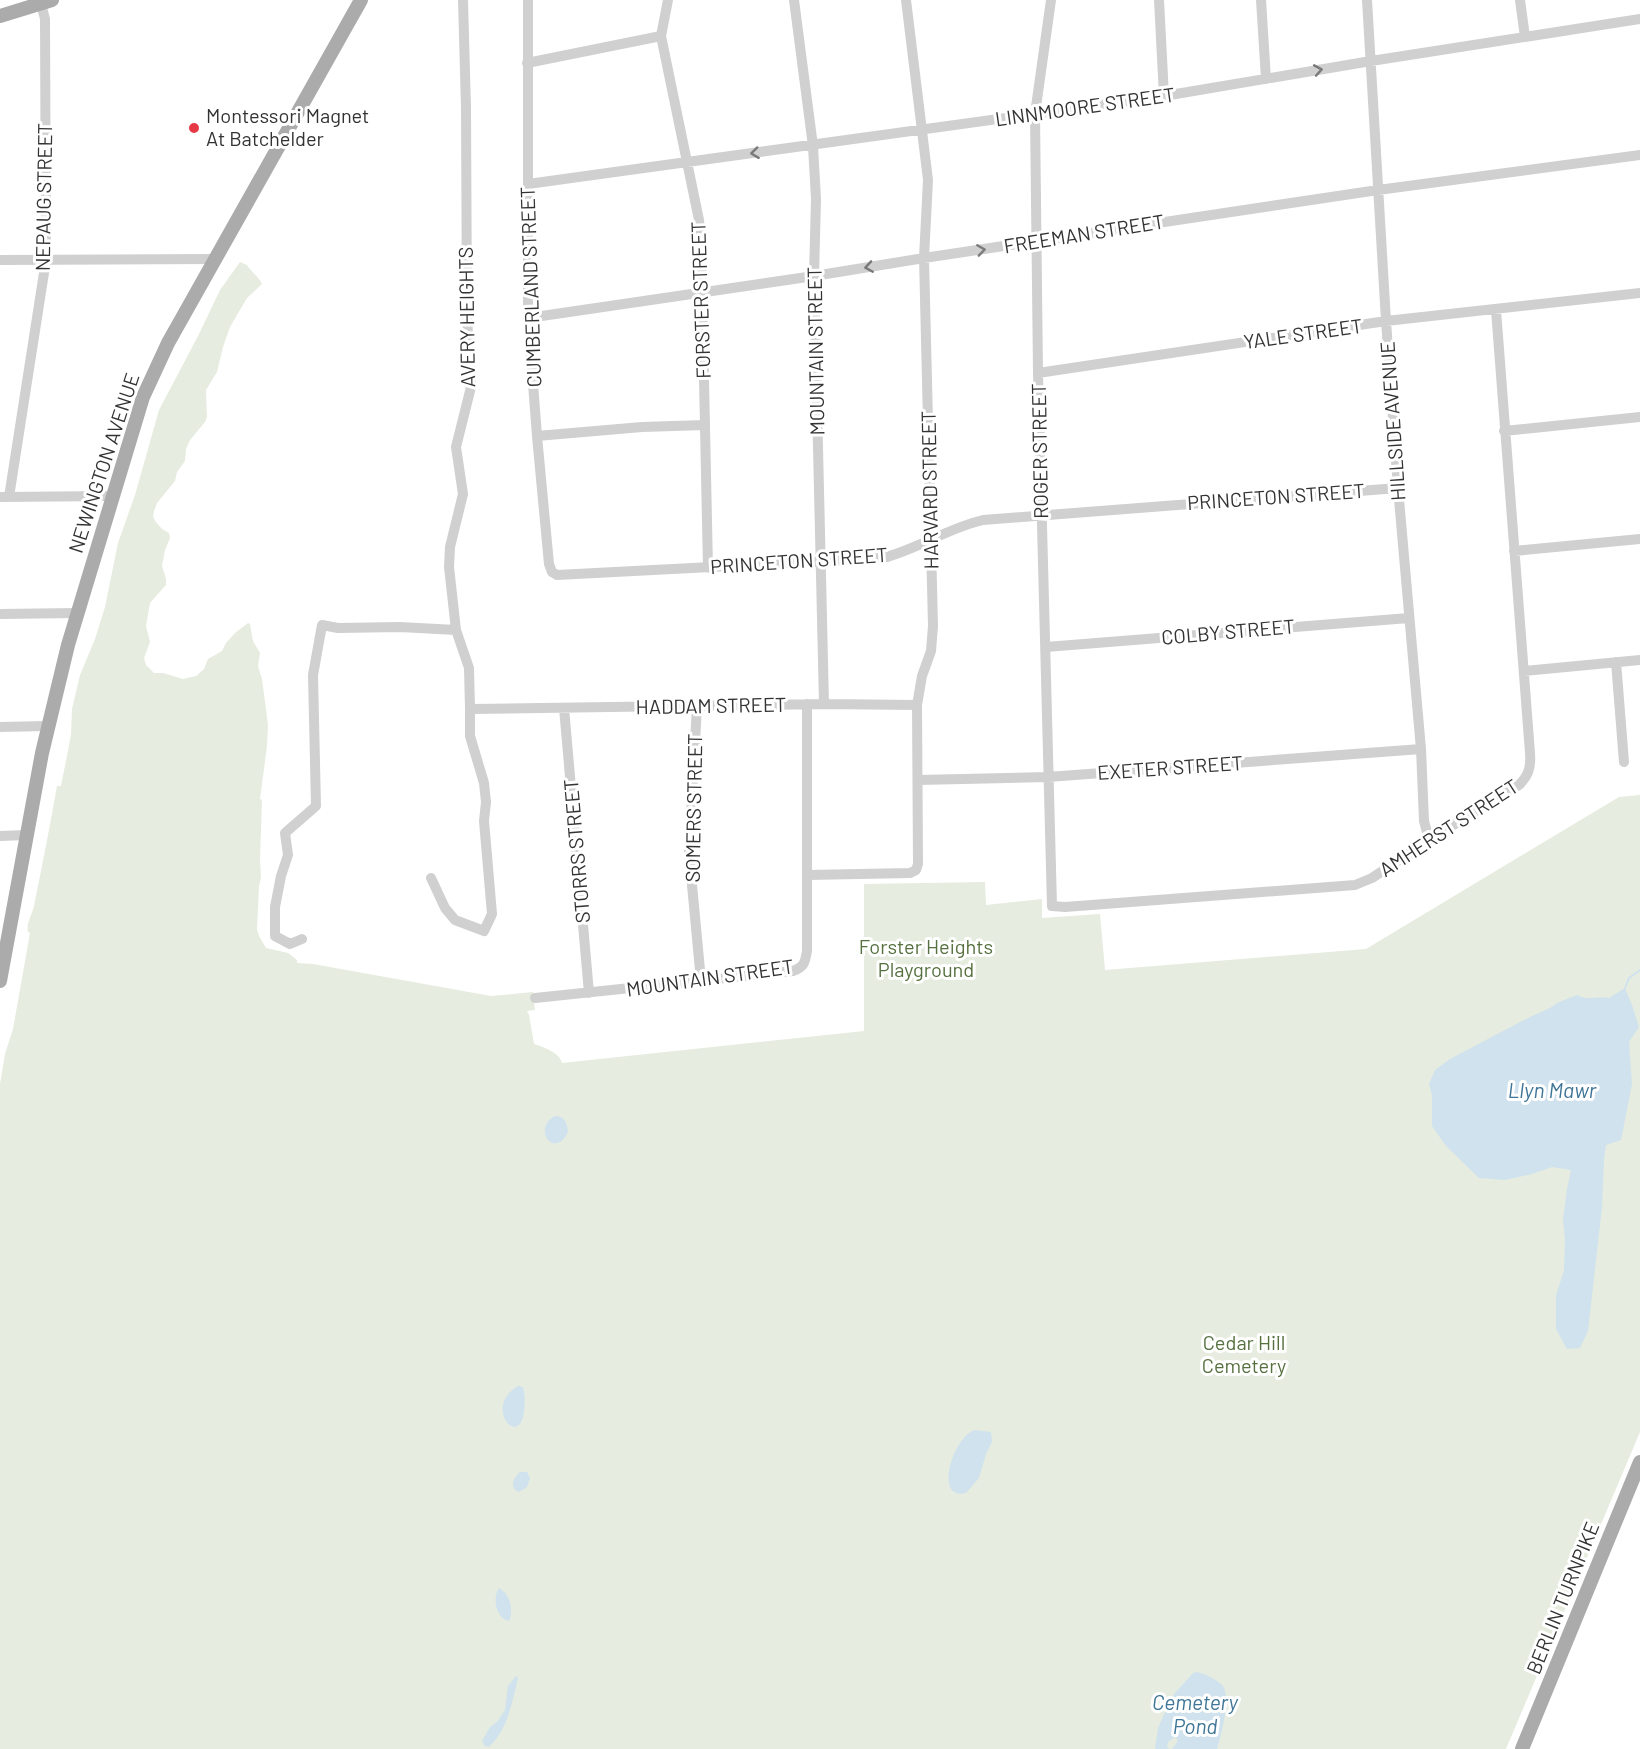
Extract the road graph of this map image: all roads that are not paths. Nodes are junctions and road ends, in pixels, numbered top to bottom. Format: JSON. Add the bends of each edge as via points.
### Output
{"nodes":[{"id":1,"x":361,"y":0,"type":"edge"},
{"id":2,"x":463,"y":0,"type":"edge"},
{"id":3,"x":528,"y":0,"type":"edge"},
{"id":4,"x":668,"y":0,"type":"edge"},
{"id":5,"x":794,"y":0,"type":"edge"},
{"id":6,"x":906,"y":0,"type":"edge"},
{"id":7,"x":1051,"y":0,"type":"edge"},
{"id":8,"x":1159,"y":0,"type":"edge"},
{"id":9,"x":1261,"y":0,"type":"edge"},
{"id":10,"x":1367,"y":0,"type":"edge"},
{"id":11,"x":1520,"y":0,"type":"edge"},
{"id":12,"x":44,"y":1,"type":"edge"},
{"id":13,"x":0,"y":16,"type":"edge"},
{"id":14,"x":1640,"y":19,"type":"edge"},
{"id":15,"x":661,"y":36,"type":"junction"},
{"id":16,"x":1525,"y":37,"type":"junction"},
{"id":17,"x":1371,"y":61,"type":"junction"},
{"id":18,"x":527,"y":63,"type":"junction"},
{"id":19,"x":1266,"y":79,"type":"junction"},
{"id":20,"x":1164,"y":96,"type":"junction"},
{"id":21,"x":1035,"y":114,"type":"junction"},
{"id":22,"x":921,"y":131,"type":"junction"},
{"id":23,"x":813,"y":146,"type":"junction"},
{"id":24,"x":1640,"y":155,"type":"edge"},
{"id":25,"x":687,"y":162,"type":"junction"},
{"id":26,"x":528,"y":184,"type":"junction"},
{"id":27,"x":1378,"y":190,"type":"junction"},
{"id":28,"x":1038,"y":241,"type":"junction"},
{"id":29,"x":924,"y":258,"type":"junction"},
{"id":30,"x":0,"y":260,"type":"edge"},
{"id":31,"x":46,"y":260,"type":"junction"},
{"id":32,"x":214,"y":260,"type":"junction"},
{"id":33,"x":814,"y":276,"type":"junction"},
{"id":34,"x":701,"y":292,"type":"junction"},
{"id":35,"x":1640,"y":293,"type":"edge"},
{"id":36,"x":1496,"y":310,"type":"junction"},
{"id":37,"x":528,"y":318,"type":"junction"},
{"id":38,"x":1386,"y":321,"type":"junction"},
{"id":39,"x":1038,"y":373,"type":"junction"},
{"id":40,"x":1640,"y":417,"type":"edge"},
{"id":41,"x":705,"y":425,"type":"junction"},
{"id":42,"x":1504,"y":431,"type":"junction"},
{"id":43,"x":537,"y":436,"type":"junction"},
{"id":44,"x":1398,"y":488,"type":"junction"},
{"id":45,"x":112,"y":496,"type":"junction"},
{"id":46,"x":5,"y":497,"type":"edge"},
{"id":47,"x":1042,"y":515,"type":"junction"},
{"id":48,"x":931,"y":539,"type":"junction"},
{"id":49,"x":1640,"y":539,"type":"edge"},
{"id":50,"x":1514,"y":551,"type":"junction"},
{"id":51,"x":820,"y":562,"type":"junction"},
{"id":52,"x":708,"y":568,"type":"junction"},
{"id":53,"x":552,"y":572,"type":"joint"},
{"id":54,"x":77,"y":613,"type":"junction"},
{"id":55,"x":0,"y":614,"type":"edge"},
{"id":56,"x":1409,"y":618,"type":"junction"},
{"id":57,"x":456,"y":630,"type":"junction"},
{"id":58,"x":1046,"y":647,"type":"junction"},
{"id":59,"x":1640,"y":660,"type":"edge"},
{"id":60,"x":1616,"y":662,"type":"junction"},
{"id":61,"x":1524,"y":671,"type":"junction"},
{"id":62,"x":807,"y":704,"type":"junction"},
{"id":63,"x":824,"y":704,"type":"junction"},
{"id":64,"x":917,"y":705,"type":"junction"},
{"id":65,"x":696,"y":706,"type":"junction"},
{"id":66,"x":564,"y":708,"type":"junction"},
{"id":67,"x":470,"y":709,"type":"junction"},
{"id":68,"x":47,"y":726,"type":"junction"},
{"id":69,"x":0,"y":727,"type":"edge"},
{"id":70,"x":1421,"y":749,"type":"junction"},
{"id":71,"x":1624,"y":762,"type":"dead end"},
{"id":72,"x":1048,"y":777,"type":"junction"},
{"id":73,"x":918,"y":780,"type":"junction"},
{"id":74,"x":27,"y":835,"type":"junction"},
{"id":75,"x":0,"y":836,"type":"edge"},
{"id":76,"x":1429,"y":840,"type":"junction"},
{"id":77,"x":808,"y":875,"type":"junction"},
{"id":78,"x":431,"y":878,"type":"dead end"},
{"id":79,"x":1050,"y":904,"type":"joint"},
{"id":80,"x":302,"y":939,"type":"dead end"},
{"id":81,"x":4,"y":945,"type":"edge"},
{"id":82,"x":0,"y":981,"type":"edge"},
{"id":83,"x":701,"y":981,"type":"junction"},
{"id":84,"x":589,"y":993,"type":"junction"},
{"id":85,"x":535,"y":998,"type":"dead end"},
{"id":86,"x":1640,"y":1462,"type":"edge"},
{"id":87,"x":1522,"y":1749,"type":"edge"}],
"edges":[{"from":1,"to":32,"type":"main road","name":"NEWINGTON AVENUE"},
{"from":2,"to":57,"type":"street","name":"AVERY HEIGHTS","via":[[471,387],[456,447],[463,494],[449,567]]},
{"from":3,"to":18,"type":"street","name":"CUMBERLAND STREET"},
{"from":4,"to":15,"type":"street","name":"FORSTER STREET"},
{"from":5,"to":23,"type":"street","name":"MOUNTAIN STREET"},
{"from":6,"to":22,"type":"street","name":"HARVARD STREET"},
{"from":7,"to":21,"type":"street","name":"ROGER STREET"},
{"from":8,"to":20,"type":"street"},
{"from":9,"to":19,"type":"street"},
{"from":10,"to":17,"type":"street","name":"HILLSIDE AVENUE"},
{"from":11,"to":16,"type":"street"},
{"from":12,"to":13,"type":"main road"},
{"from":12,"to":31,"type":"street","name":"NEPAUG STREET"},
{"from":14,"to":16,"type":"street","name":"LINNMOORE STREET"},
{"from":15,"to":18,"type":"street"},
{"from":15,"to":25,"type":"street","name":"FORSTER STREET"},
{"from":16,"to":17,"type":"street","name":"LINNMOORE STREET"},
{"from":19,"to":17,"type":"street","name":"LINNMOORE STREET","one_way":true},
{"from":17,"to":27,"type":"street","name":"HILLSIDE AVENUE"},
{"from":18,"to":26,"type":"street","name":"CUMBERLAND STREET"},
{"from":19,"to":20,"type":"street","name":"LINNMOORE STREET"},
{"from":20,"to":21,"type":"street","name":"LINNMOORE STREET"},
{"from":21,"to":22,"type":"street","name":"LINNMOORE STREET"},
{"from":21,"to":28,"type":"street","name":"ROGER STREET"},
{"from":22,"to":23,"type":"street","name":"LINNMOORE STREET"},
{"from":22,"to":29,"type":"street","name":"HARVARD STREET","via":[[927,180]]},
{"from":23,"to":25,"type":"street","name":"LINNMOORE STREET","one_way":true},
{"from":23,"to":33,"type":"street","name":"MOUNTAIN STREET"},
{"from":24,"to":27,"type":"street","name":"FREEMAN STREET"},
{"from":25,"to":26,"type":"street","name":"LINNMOORE STREET"},
{"from":25,"to":34,"type":"street","name":"FORSTER STREET","via":[[699,220]]},
{"from":26,"to":37,"type":"street","name":"CUMBERLAND STREET"},
{"from":27,"to":28,"type":"street","name":"FREEMAN STREET"},
{"from":27,"to":38,"type":"street","name":"HILLSIDE AVENUE"},
{"from":29,"to":28,"type":"street","name":"FREEMAN STREET","one_way":true},
{"from":28,"to":39,"type":"street","name":"ROGER STREET"},
{"from":29,"to":33,"type":"street","name":"FREEMAN STREET","one_way":true},
{"from":29,"to":48,"type":"street","name":"HARVARD STREET"},
{"from":30,"to":31,"type":"street"},
{"from":31,"to":32,"type":"street"},
{"from":31,"to":46,"type":"street","name":"NEPAUG STREET"},
{"from":32,"to":45,"type":"main road","name":"NEWINGTON AVENUE","via":[[152,374]]},
{"from":33,"to":34,"type":"street","name":"FREEMAN STREET"},
{"from":33,"to":51,"type":"street","name":"MOUNTAIN STREET"},
{"from":34,"to":37,"type":"street","name":"FREEMAN STREET"},
{"from":34,"to":41,"type":"street","name":"FORSTER STREET"},
{"from":35,"to":36,"type":"street","name":"YALE STREET"},
{"from":36,"to":38,"type":"street","name":"YALE STREET"},
{"from":36,"to":42,"type":"street","name":"AMHERST STREET"},
{"from":37,"to":43,"type":"street","name":"CUMBERLAND STREET"},
{"from":38,"to":39,"type":"street","name":"YALE STREET"},
{"from":38,"to":44,"type":"street","name":"HILLSIDE AVENUE"},
{"from":39,"to":47,"type":"street","name":"ROGER STREET"},
{"from":40,"to":42,"type":"street"},
{"from":41,"to":43,"type":"street"},
{"from":41,"to":52,"type":"street","name":"FORSTER STREET"},
{"from":42,"to":50,"type":"street","name":"AMHERST STREET"},
{"from":43,"to":53,"type":"street","name":"CUMBERLAND STREET"},
{"from":44,"to":47,"type":"street","name":"PRINCETON STREET"},
{"from":44,"to":56,"type":"street","name":"HILLSIDE AVENUE"},
{"from":45,"to":46,"type":"street"},
{"from":45,"to":54,"type":"main road","name":"NEWINGTON AVENUE"},
{"from":47,"to":48,"type":"street","name":"PRINCETON STREET","via":[[968,523]]},
{"from":47,"to":58,"type":"street","name":"ROGER STREET"},
{"from":48,"to":51,"type":"street","name":"PRINCETON STREET","via":[[883,558]]},
{"from":48,"to":64,"type":"street","name":"HARVARD STREET","via":[[931,651]]},
{"from":49,"to":50,"type":"street"},
{"from":50,"to":61,"type":"street","name":"AMHERST STREET"},
{"from":51,"to":52,"type":"street","name":"PRINCETON STREET"},
{"from":51,"to":63,"type":"street","name":"MOUNTAIN STREET"},
{"from":52,"to":53,"type":"street","name":"PRINCETON STREET","via":[[557,575]]},
{"from":54,"to":55,"type":"street"},
{"from":54,"to":68,"type":"main road","name":"NEWINGTON AVENUE"},
{"from":56,"to":58,"type":"street","name":"COLBY STREET"},
{"from":56,"to":70,"type":"street","name":"HILLSIDE AVENUE"},
{"from":57,"to":67,"type":"street","name":"AVERY HEIGHTS","via":[[469,668]]},
{"from":57,"to":80,"type":"street","via":[[322,625],[313,675],[316,806],[285,833],[288,855],[275,908],[275,936],[290,944]]},
{"from":58,"to":72,"type":"street","name":"ROGER STREET"},
{"from":59,"to":60,"type":"street"},
{"from":60,"to":61,"type":"street"},
{"from":60,"to":71,"type":"street"},
{"from":61,"to":76,"type":"street","name":"AMHERST STREET","via":[[1531,764],[1527,777]]},
{"from":62,"to":63,"type":"street","name":"HADDAM STREET"},
{"from":62,"to":65,"type":"street","name":"HADDAM STREET"},
{"from":62,"to":77,"type":"street","name":"MOUNTAIN STREET"},
{"from":63,"to":64,"type":"street","name":"HADDAM STREET"},
{"from":64,"to":73,"type":"street","name":"HARVARD STREET"},
{"from":65,"to":66,"type":"street","name":"HADDAM STREET"},
{"from":65,"to":83,"type":"street","name":"SOMERS STREET","via":[[689,853]]},
{"from":66,"to":67,"type":"street","name":"HADDAM STREET"},
{"from":66,"to":84,"type":"street","name":"STORRS STREET"},
{"from":67,"to":78,"type":"street","name":"AVERY HEIGHTS","via":[[470,736],[486,802],[484,821],[492,914],[484,931],[455,920]]},
{"from":68,"to":69,"type":"street"},
{"from":68,"to":74,"type":"main road","name":"NEWINGTON AVENUE"},
{"from":70,"to":72,"type":"street","name":"EXETER STREET"},
{"from":70,"to":76,"type":"street","name":"HILLSIDE AVENUE","via":[[1424,820]]},
{"from":72,"to":73,"type":"street","name":"EXETER STREET"},
{"from":72,"to":79,"type":"street","name":"ROGER STREET"},
{"from":73,"to":77,"type":"street","name":"HARVARD STREET","via":[[918,864],[914,872]]},
{"from":74,"to":75,"type":"street"},
{"from":74,"to":81,"type":"main road","name":"NEWINGTON AVENUE"},
{"from":76,"to":79,"type":"street","name":"AMHERST STREET","via":[[1372,878],[1354,885],[1065,908]]},
{"from":77,"to":83,"type":"street","name":"MOUNTAIN STREET","via":[[807,951],[802,967]]},
{"from":81,"to":82,"type":"main road","name":"NEWINGTON AVENUE"},
{"from":83,"to":84,"type":"street","name":"MOUNTAIN STREET"},
{"from":84,"to":85,"type":"street","name":"MOUNTAIN STREET"},
{"from":86,"to":87,"type":"main road","name":"BERLIN TURNPIKE"}]}
